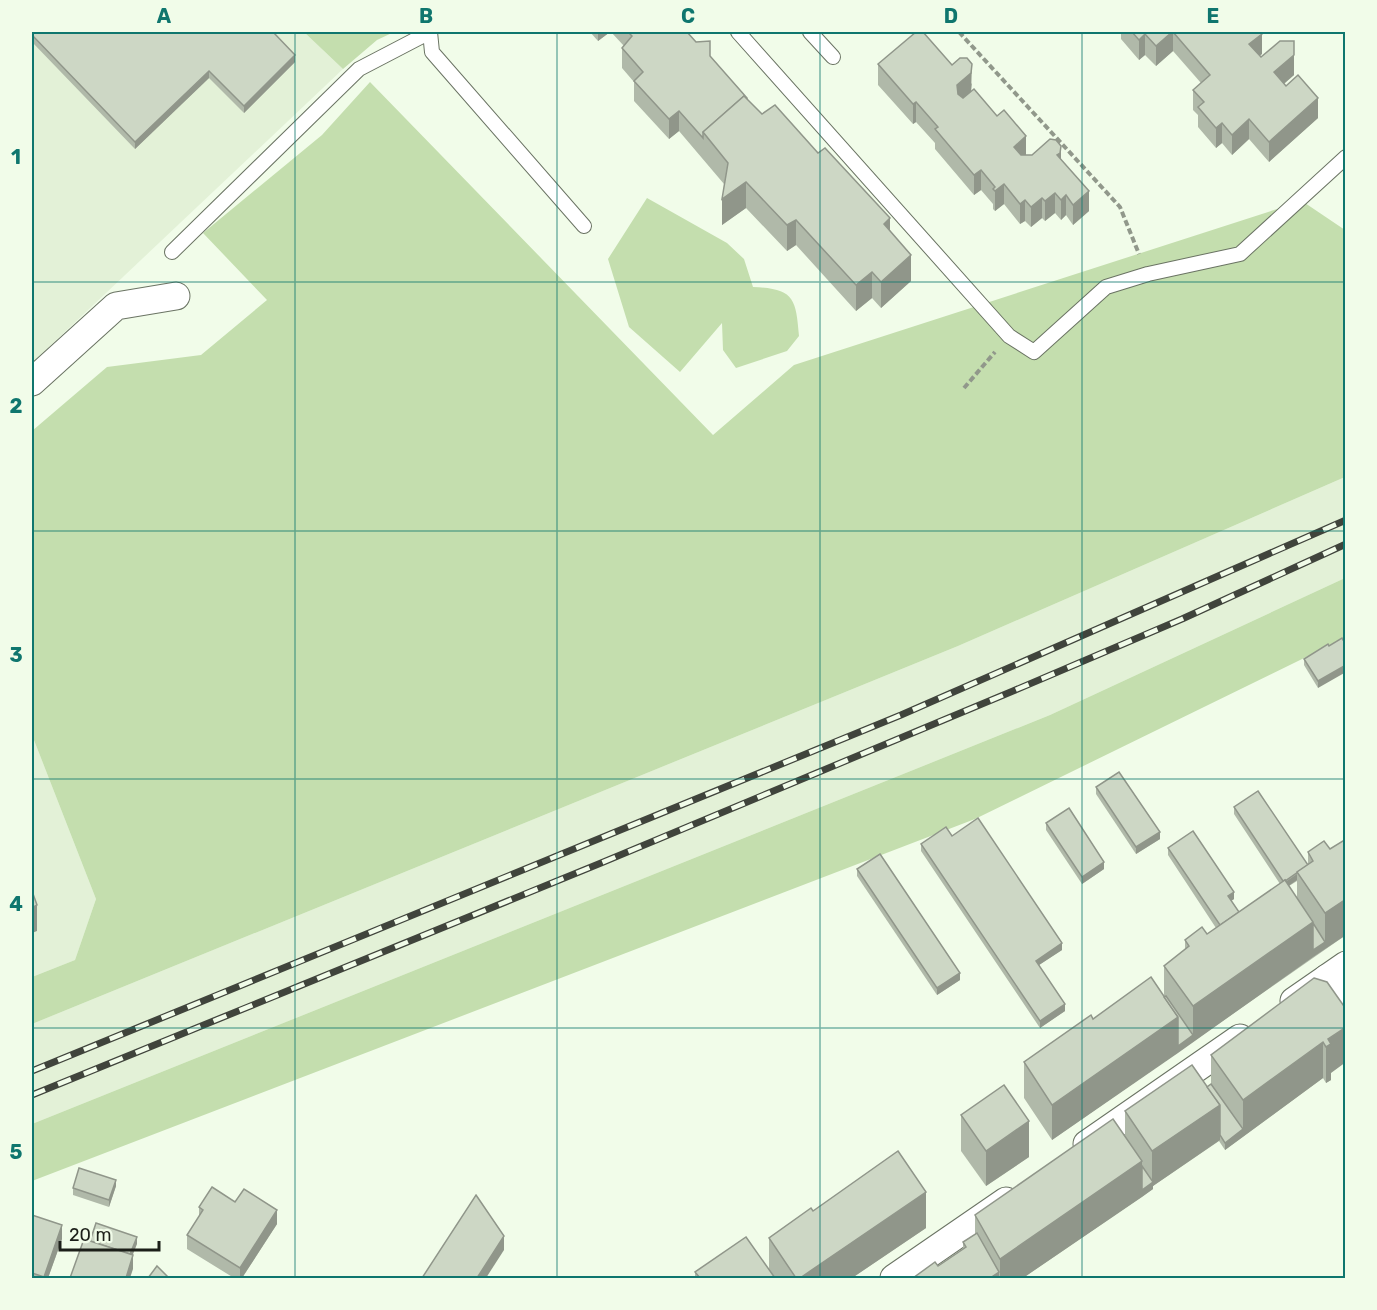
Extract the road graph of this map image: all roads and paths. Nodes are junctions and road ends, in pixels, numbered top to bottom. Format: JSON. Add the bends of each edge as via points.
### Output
{"nodes":[{"id":1,"x":738,"y":32,"type":"edge"},
{"id":2,"x":810,"y":32,"type":"edge"},
{"id":3,"x":959,"y":32,"type":"edge"},
{"id":4,"x":833,"y":57,"type":"dead end"},
{"id":5,"x":1346,"y":157,"type":"edge"},
{"id":6,"x":584,"y":226,"type":"dead end"},
{"id":7,"x":172,"y":252,"type":"dead end"},
{"id":8,"x":1148,"y":274,"type":"junction"},
{"id":9,"x":176,"y":296,"type":"dead end"},
{"id":10,"x":1010,"y":336,"type":"junction"},
{"id":11,"x":32,"y":382,"type":"edge"},
{"id":12,"x":964,"y":388,"type":"dead end"},
{"id":13,"x":1336,"y":972,"type":"edge"},
{"id":14,"x":1346,"y":1005,"type":"edge"},
{"id":15,"x":1071,"y":1156,"type":"edge"},
{"id":16,"x":1022,"y":1190,"type":"edge"},
{"id":17,"x":894,"y":1278,"type":"edge"}],
"edges":[{"from":1,"to":10,"type":"lane"},
{"from":2,"to":4,"type":"lane"},
{"from":3,"to":8,"type":"path","via":[[1120,207]]},
{"from":5,"to":8,"type":"lane","via":[[1240,254]]},
{"from":6,"to":7,"type":"lane","via":[[432,52],[430,32],[359,69]]},
{"from":8,"to":10,"type":"lane","via":[[1106,287],[1034,352]]},
{"from":9,"to":11,"type":"street","via":[[117,306]]},
{"from":10,"to":12,"type":"path"},
{"from":13,"to":14,"type":"street"},
{"from":13,"to":15,"type":"street"},
{"from":16,"to":17,"type":"street"}]}
